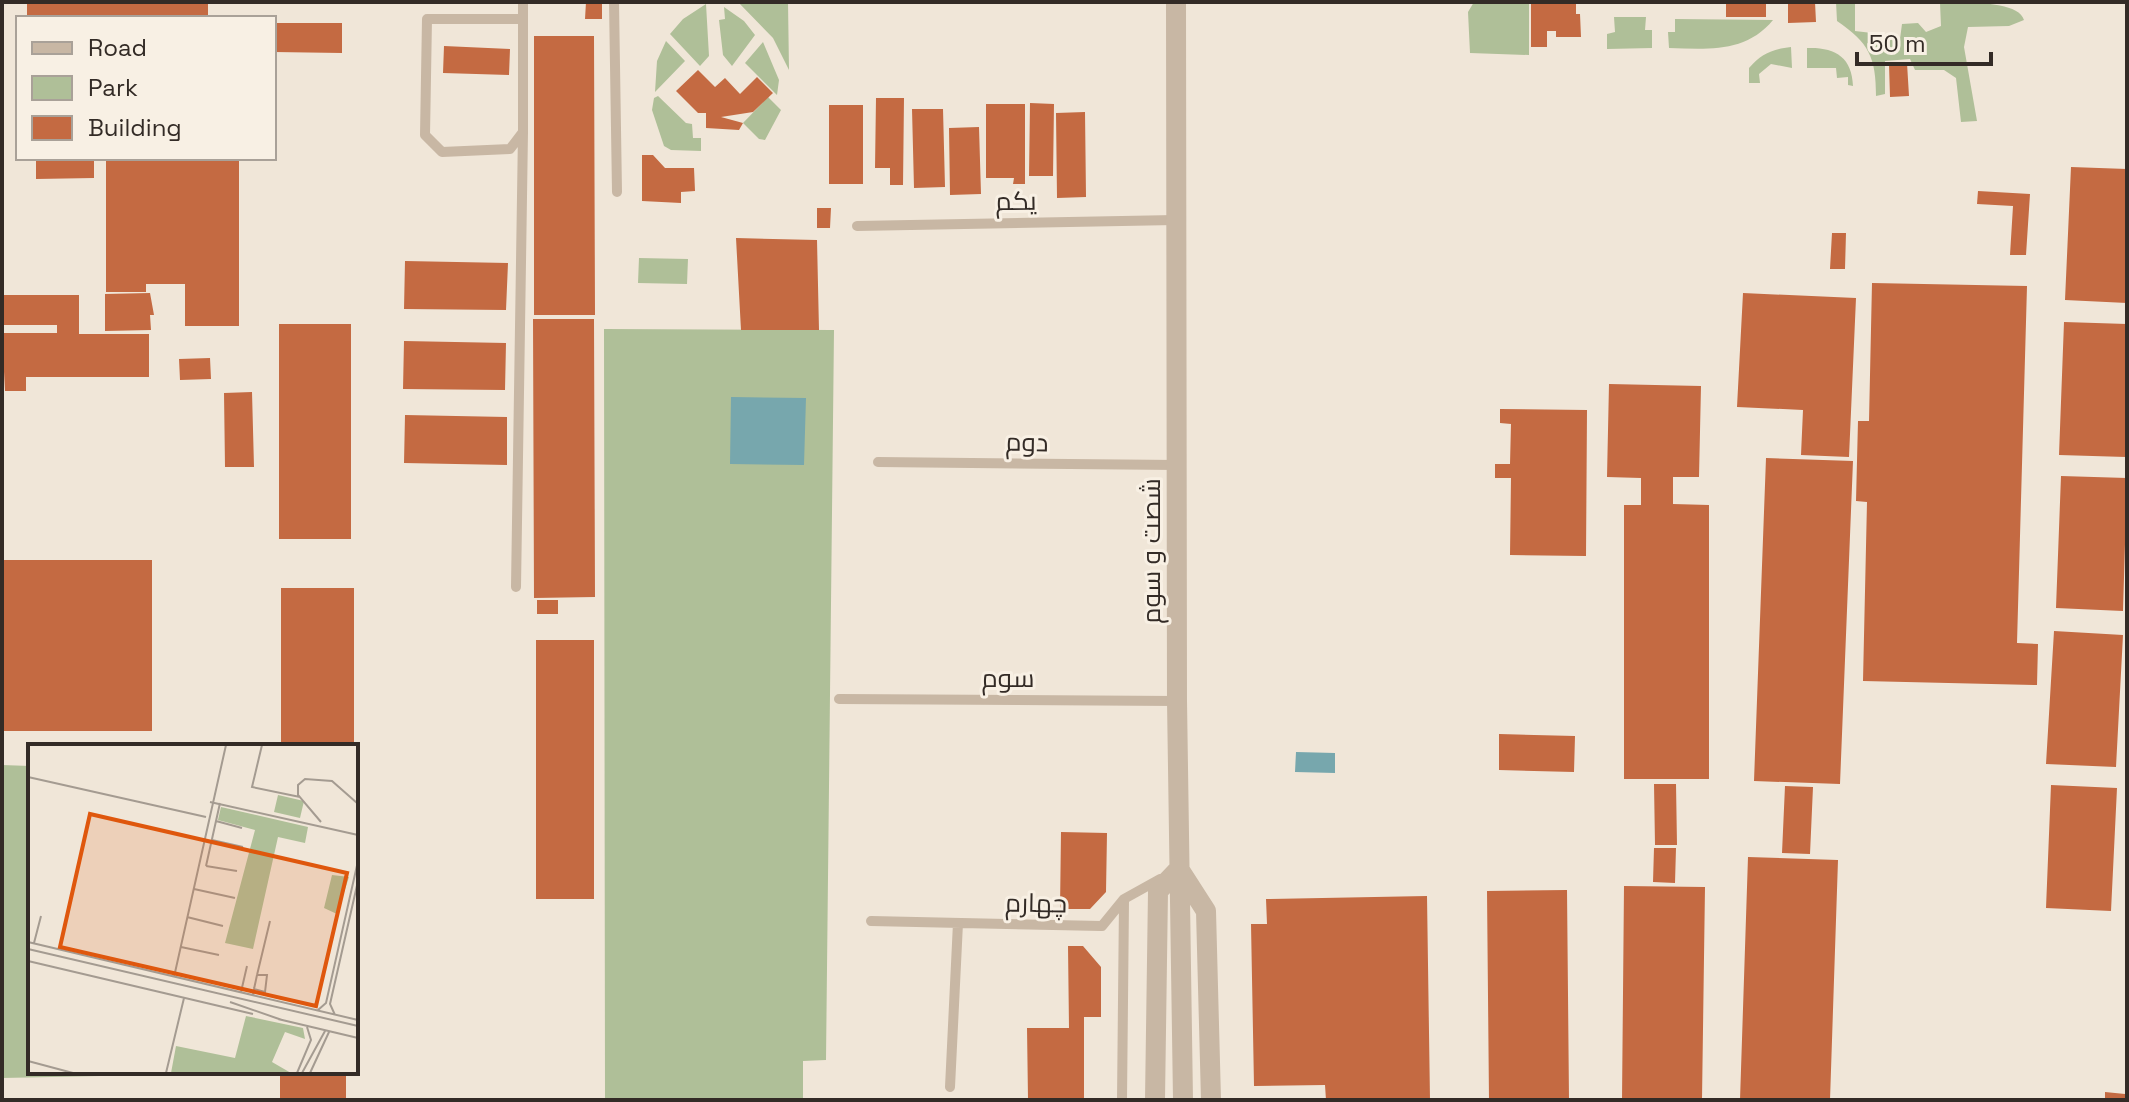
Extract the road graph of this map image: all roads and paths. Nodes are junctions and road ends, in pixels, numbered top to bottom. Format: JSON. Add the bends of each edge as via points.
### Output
{"nodes":[{"id":1,"x":523,"y":2,"type":"edge"},
{"id":2,"x":614,"y":2,"type":"edge"},
{"id":3,"x":1176,"y":2,"type":"edge"},
{"id":4,"x":522,"y":19,"type":"junction"},
{"id":5,"x":523,"y":132,"type":"junction"},
{"id":6,"x":617,"y":192,"type":"dead end"},
{"id":7,"x":1175,"y":220,"type":"junction"},
{"id":8,"x":857,"y":226,"type":"dead end"},
{"id":9,"x":878,"y":462,"type":"dead end"},
{"id":10,"x":1177,"y":465,"type":"junction"},
{"id":11,"x":516,"y":587,"type":"dead end"},
{"id":12,"x":839,"y":699,"type":"dead end"},
{"id":13,"x":1177,"y":701,"type":"junction"},
{"id":14,"x":1179,"y":869,"type":"junction"},
{"id":15,"x":1124,"y":899,"type":"junction"},
{"id":16,"x":871,"y":921,"type":"dead end"},
{"id":17,"x":958,"y":923,"type":"junction"},
{"id":18,"x":950,"y":1087,"type":"dead end"},
{"id":19,"x":1122,"y":1100,"type":"edge"},
{"id":20,"x":1155,"y":1100,"type":"edge"},
{"id":21,"x":1183,"y":1100,"type":"edge"},
{"id":22,"x":1211,"y":1100,"type":"edge"}],
"edges":[{"from":1,"to":4,"type":"lane"},
{"from":2,"to":6,"type":"lane"},
{"from":3,"to":7,"type":"street","name":"شصت و سوم"},
{"from":4,"to":5,"type":"lane"},
{"from":4,"to":5,"type":"lane","via":[[427,19],[425,135],[442,152],[510,149]]},
{"from":5,"to":11,"type":"lane"},
{"from":7,"to":8,"type":"lane","name":"یکم"},
{"from":7,"to":10,"type":"street","name":"شصت و سوم"},
{"from":9,"to":10,"type":"lane","name":"دوم"},
{"from":10,"to":13,"type":"street","name":"شصت و سوم"},
{"from":12,"to":13,"type":"lane","name":"سوم"},
{"from":13,"to":14,"type":"street","name":"شصت و سوم"},
{"from":14,"to":15,"type":"lane","name":"چهارم"},
{"from":14,"to":20,"type":"street","via":[[1158,891]]},
{"from":14,"to":21,"type":"street","name":"شصت و سوم"},
{"from":14,"to":22,"type":"street","via":[[1206,911]]},
{"from":15,"to":17,"type":"lane","name":"چهارم","via":[[1102,926]]},
{"from":15,"to":19,"type":"lane"},
{"from":16,"to":17,"type":"lane","name":"چهارم"},
{"from":17,"to":18,"type":"lane"}]}
